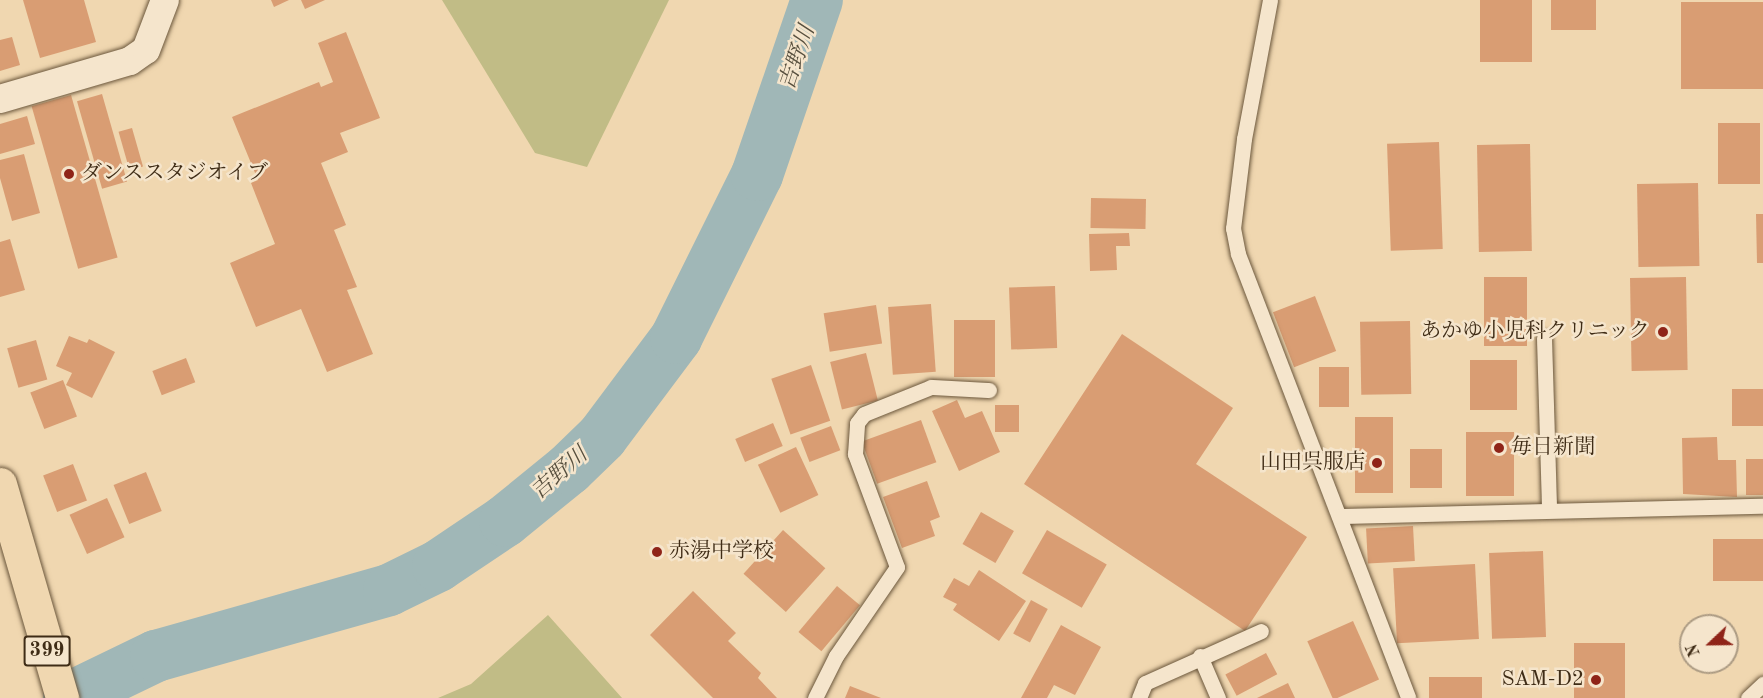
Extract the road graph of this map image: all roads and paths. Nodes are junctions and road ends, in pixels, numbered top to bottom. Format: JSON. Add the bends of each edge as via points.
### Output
{"nodes":[{"id":1,"x":165,"y":0,"type":"edge"},
{"id":2,"x":1270,"y":0,"type":"edge"},
{"id":3,"x":0,"y":99,"type":"edge"},
{"id":4,"x":1544,"y":338,"type":"dead end"},
{"id":5,"x":989,"y":390,"type":"dead end"},
{"id":6,"x":0,"y":484,"type":"edge"},
{"id":7,"x":1763,"y":506,"type":"edge"},
{"id":8,"x":1548,"y":508,"type":"junction"},
{"id":9,"x":1340,"y":516,"type":"junction"},
{"id":10,"x":1261,"y":632,"type":"dead end"},
{"id":11,"x":1200,"y":656,"type":"junction"},
{"id":12,"x":1763,"y":684,"type":"edge"},
{"id":13,"x":62,"y":698,"type":"edge"},
{"id":14,"x":815,"y":698,"type":"edge"},
{"id":15,"x":1139,"y":698,"type":"edge"},
{"id":16,"x":1218,"y":698,"type":"edge"},
{"id":17,"x":1408,"y":698,"type":"edge"},
{"id":18,"x":1748,"y":698,"type":"edge"}],
"edges":[{"from":1,"to":3,"type":"street","via":[[146,50],[130,61]]},
{"from":2,"to":9,"type":"lane","via":[[1244,139],[1233,228],[1238,254]]},
{"from":4,"to":8,"type":"lane"},
{"from":5,"to":14,"type":"lane","via":[[931,387],[864,414],[857,423],[855,454],[897,567],[836,656]]},
{"from":6,"to":13,"type":"highway","number":"399"},
{"from":7,"to":8,"type":"lane"},
{"from":8,"to":9,"type":"lane"},
{"from":9,"to":17,"type":"lane"},
{"from":10,"to":11,"type":"lane"},
{"from":11,"to":15,"type":"lane","via":[[1145,683]]},
{"from":11,"to":16,"type":"lane"},
{"from":12,"to":18,"type":"lane"}]}
